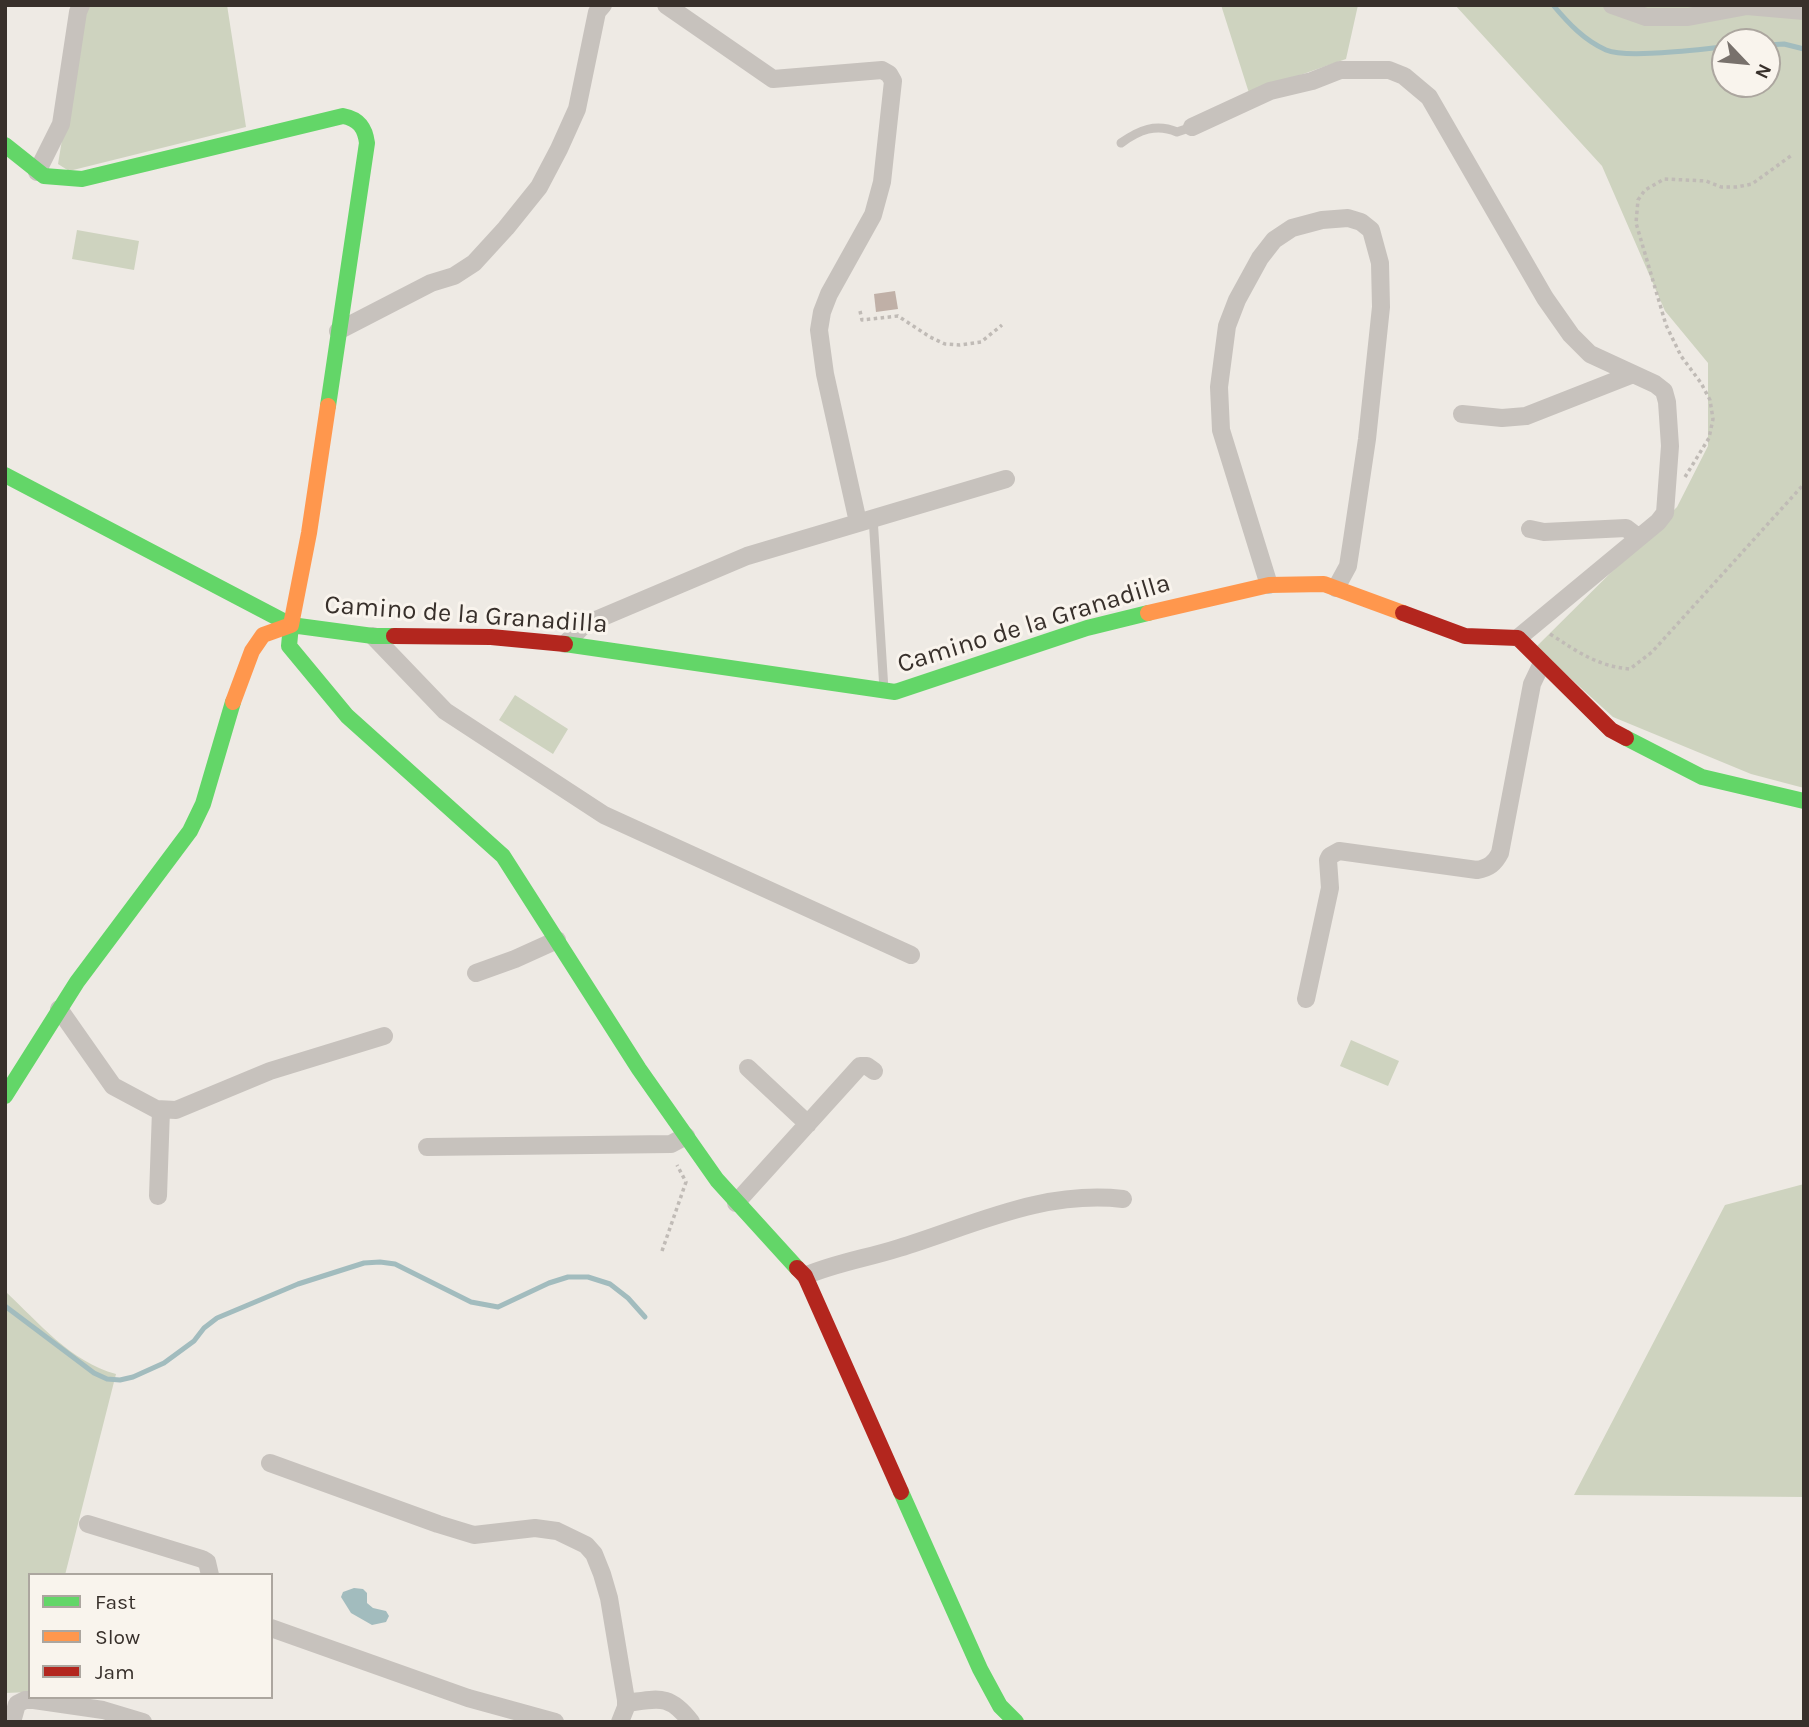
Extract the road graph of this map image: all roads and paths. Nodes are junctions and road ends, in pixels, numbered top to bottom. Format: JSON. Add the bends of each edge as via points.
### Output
{"nodes":[{"id":1,"x":81,"y":5,"type":"edge"},
{"id":2,"x":603,"y":5,"type":"edge"},
{"id":3,"x":666,"y":5,"type":"edge"},
{"id":4,"x":1612,"y":5,"type":"edge"},
{"id":5,"x":1804,"y":11,"type":"edge"},
{"id":6,"x":1192,"y":127,"type":"joint"},
{"id":7,"x":1121,"y":143,"type":"dead end"},
{"id":8,"x":5,"y":145,"type":"edge"},
{"id":9,"x":1792,"y":155,"type":"dead end"},
{"id":10,"x":37,"y":172,"type":"junction"},
{"id":11,"x":860,"y":311,"type":"dead end"},
{"id":12,"x":1002,"y":325,"type":"dead end"},
{"id":13,"x":338,"y":331,"type":"junction"},
{"id":14,"x":1633,"y":374,"type":"junction"},
{"id":15,"x":1462,"y":414,"type":"dead end"},
{"id":16,"x":5,"y":475,"type":"edge"},
{"id":17,"x":1006,"y":479,"type":"dead end"},
{"id":18,"x":1682,"y":482,"type":"dead end"},
{"id":19,"x":1804,"y":484,"type":"edge"},
{"id":20,"x":865,"y":519,"type":"junction"},
{"id":21,"x":1530,"y":529,"type":"dead end"},
{"id":22,"x":1639,"y":538,"type":"junction"},
{"id":23,"x":1269,"y":585,"type":"junction"},
{"id":24,"x":1336,"y":588,"type":"junction"},
{"id":25,"x":291,"y":625,"type":"junction"},
{"id":26,"x":1532,"y":626,"type":"junction"},
{"id":27,"x":373,"y":636,"type":"junction"},
{"id":28,"x":1518,"y":638,"type":"junction"},
{"id":29,"x":565,"y":643,"type":"junction"},
{"id":30,"x":1542,"y":663,"type":"junction"},
{"id":31,"x":884,"y":692,"type":"junction"},
{"id":32,"x":1804,"y":801,"type":"edge"},
{"id":33,"x":557,"y":940,"type":"junction"},
{"id":34,"x":911,"y":956,"type":"dead end"},
{"id":35,"x":476,"y":973,"type":"dead end"},
{"id":36,"x":1306,"y":999,"type":"dead end"},
{"id":37,"x":59,"y":1009,"type":"junction"},
{"id":38,"x":384,"y":1036,"type":"dead end"},
{"id":39,"x":748,"y":1068,"type":"dead end"},
{"id":40,"x":874,"y":1071,"type":"dead end"},
{"id":41,"x":5,"y":1096,"type":"edge"},
{"id":42,"x":161,"y":1110,"type":"junction"},
{"id":43,"x":808,"y":1124,"type":"junction"},
{"id":44,"x":686,"y":1136,"type":"junction"},
{"id":45,"x":427,"y":1147,"type":"dead end"},
{"id":46,"x":677,"y":1165,"type":"dead end"},
{"id":47,"x":158,"y":1196,"type":"dead end"},
{"id":48,"x":1123,"y":1199,"type":"dead end"},
{"id":49,"x":736,"y":1203,"type":"junction"},
{"id":50,"x":662,"y":1251,"type":"dead end"},
{"id":51,"x":806,"y":1276,"type":"junction"},
{"id":52,"x":270,"y":1463,"type":"dead end"},
{"id":53,"x":88,"y":1524,"type":"dead end"},
{"id":54,"x":209,"y":1573,"type":"edge"},
{"id":55,"x":273,"y":1629,"type":"edge"},
{"id":56,"x":626,"y":1703,"type":"junction"},
{"id":57,"x":12,"y":1722,"type":"edge"},
{"id":58,"x":143,"y":1722,"type":"edge"},
{"id":59,"x":555,"y":1722,"type":"edge"},
{"id":60,"x":620,"y":1722,"type":"edge"},
{"id":61,"x":691,"y":1722,"type":"edge"},
{"id":62,"x":1016,"y":1722,"type":"edge"}],
"edges":[{"from":1,"to":10,"type":"street","via":[[61,124]]},
{"from":2,"to":13,"type":"street","via":[[597,12],[577,109],[539,187],[506,228],[474,263],[454,276],[431,283]]},
{"from":3,"to":20,"type":"street","via":[[773,79],[882,70],[893,80],[882,182],[873,215],[829,295],[819,330],[825,374]]},
{"from":4,"to":5,"type":"street","via":[[1646,17],[1688,17],[1747,6]]},
{"from":6,"to":7,"type":"lane","via":[[1177,132],[1150,128]]},
{"from":6,"to":14,"type":"street","via":[[1270,91],[1340,70],[1389,70],[1404,76],[1429,97],[1571,335],[1590,354]]},
{"from":8,"to":10,"type":"street"},
{"from":9,"to":18,"type":"path","via":[[1752,184],[1729,187],[1664,179],[1638,200],[1636,223],[1666,324],[1681,356],[1702,383],[1713,419],[1709,438]]},
{"from":10,"to":13,"type":"street","via":[[82,179],[335,117],[351,117],[364,127],[367,143]]},
{"from":11,"to":12,"type":"path","via":[[862,320],[898,316],[945,344],[981,342]]},
{"from":13,"to":25,"type":"street"},
{"from":14,"to":15,"type":"street","via":[[1526,416]]},
{"from":14,"to":22,"type":"street","via":[[1664,391],[1670,446],[1665,513]]},
{"from":16,"to":25,"type":"street","name":"Camino de la Granadilla"},
{"from":17,"to":20,"type":"street"},
{"from":19,"to":26,"type":"path","via":[[1652,652],[1630,669],[1592,660]]},
{"from":20,"to":29,"type":"street","via":[[747,556],[584,625]]},
{"from":20,"to":31,"type":"lane"},
{"from":21,"to":22,"type":"street","via":[[1626,528]]},
{"from":22,"to":26,"type":"street"},
{"from":23,"to":24,"type":"street","name":"Camino de la Granadilla"},
{"from":23,"to":24,"type":"street","via":[[1221,429],[1219,387],[1227,326],[1273,240],[1292,228],[1348,218],[1371,230],[1380,263],[1381,307],[1348,566]]},
{"from":23,"to":31,"type":"street","name":"Camino de la Granadilla","via":[[1087,628]]},
{"from":24,"to":28,"type":"street","name":"Camino de la Granadilla","via":[[1465,636]]},
{"from":25,"to":27,"type":"street","name":"Camino de la Granadilla"},
{"from":25,"to":33,"type":"street","via":[[289,646],[347,716],[503,856]]},
{"from":25,"to":37,"type":"street","via":[[263,635],[252,652],[190,831]]},
{"from":26,"to":28,"type":"street"},
{"from":27,"to":29,"type":"street","name":"Camino de la Granadilla"},
{"from":27,"to":34,"type":"street","via":[[445,710],[604,815]]},
{"from":28,"to":30,"type":"street"},
{"from":29,"to":31,"type":"street","name":"Camino de la Granadilla"},
{"from":30,"to":32,"type":"street","via":[[1611,730],[1702,777]]},
{"from":30,"to":36,"type":"street","via":[[1532,684],[1497,859],[1478,870],[1335,853],[1327,865],[1330,888]]},
{"from":33,"to":35,"type":"street"},
{"from":33,"to":44,"type":"street"},
{"from":37,"to":41,"type":"street"},
{"from":37,"to":42,"type":"street","via":[[113,1086]]},
{"from":38,"to":42,"type":"street","via":[[270,1071],[176,1110]]},
{"from":39,"to":43,"type":"street"},
{"from":40,"to":43,"type":"street","via":[[860,1066]]},
{"from":42,"to":47,"type":"street"},
{"from":43,"to":49,"type":"street"},
{"from":44,"to":45,"type":"street","via":[[671,1144]]},
{"from":44,"to":49,"type":"street"},
{"from":46,"to":50,"type":"path","via":[[686,1182]]},
{"from":48,"to":51,"type":"street","via":[[1053,1199]]},
{"from":49,"to":51,"type":"street"},
{"from":51,"to":62,"type":"street","via":[[980,1669],[1000,1706]]},
{"from":52,"to":56,"type":"street","via":[[474,1535],[535,1528],[557,1531],[586,1545],[603,1574]]},
{"from":53,"to":54,"type":"street","via":[[202,1559]]},
{"from":55,"to":59,"type":"street","via":[[468,1698]]},
{"from":56,"to":60,"type":"street"},
{"from":56,"to":61,"type":"street","via":[[670,1701]]},
{"from":57,"to":58,"type":"street","via":[[17,1704],[34,1700],[103,1710]]}]}
